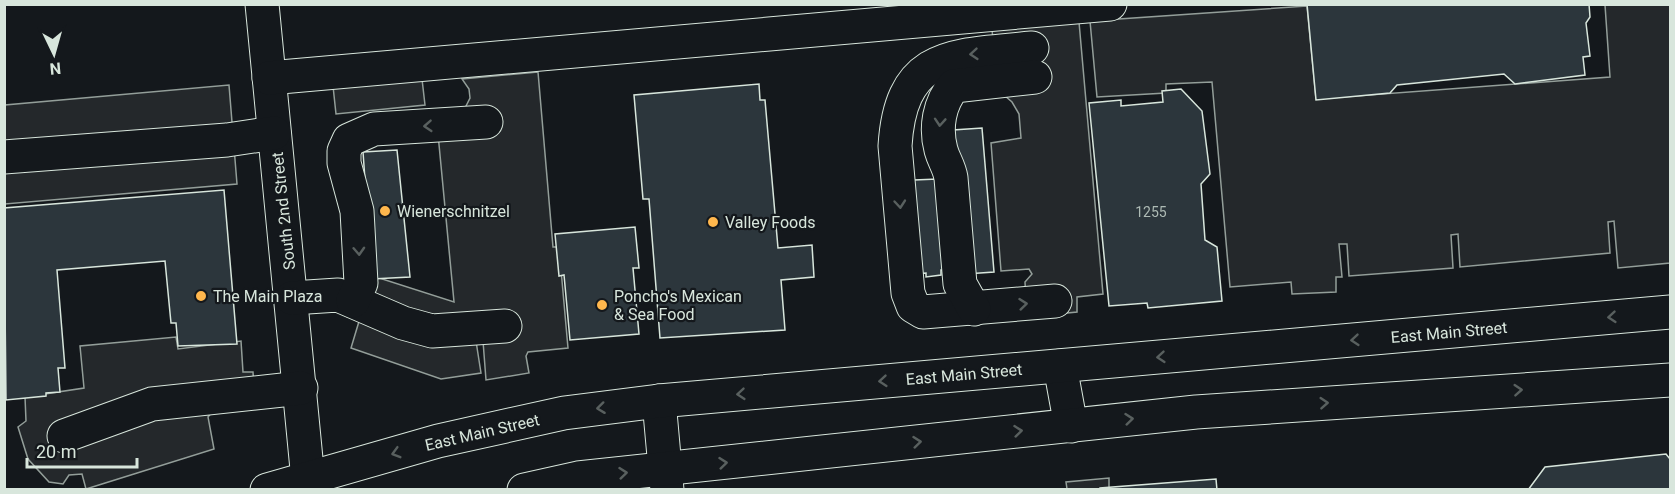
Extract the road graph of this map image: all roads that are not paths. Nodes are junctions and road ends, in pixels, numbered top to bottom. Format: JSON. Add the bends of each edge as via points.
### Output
{"nodes":[{"id":1,"x":262,"y":4,"type":"edge"},
{"id":2,"x":1110,"y":4,"type":"edge"},
{"id":3,"x":268,"y":78,"type":"junction"},
{"id":4,"x":486,"y":122,"type":"dead end"},
{"id":5,"x":274,"y":133,"type":"junction"},
{"id":6,"x":4,"y":157,"type":"edge"},
{"id":7,"x":292,"y":298,"type":"junction"},
{"id":8,"x":353,"y":301,"type":"junction"},
{"id":9,"x":1055,"y":301,"type":"dead end"},
{"id":10,"x":974,"y":309,"type":"junction"},
{"id":11,"x":1671,"y":312,"type":"edge"},
{"id":12,"x":505,"y":326,"type":"dead end"},
{"id":13,"x":1060,"y":366,"type":"junction"},
{"id":14,"x":1671,"y":380,"type":"edge"},
{"id":15,"x":301,"y":388,"type":"junction"},
{"id":16,"x":659,"y":401,"type":"junction"},
{"id":17,"x":1071,"y":426,"type":"junction"},
{"id":18,"x":64,"y":436,"type":"dead end"},
{"id":19,"x":666,"y":479,"type":"edge"},
{"id":20,"x":309,"y":484,"type":"edge"},
{"id":21,"x":267,"y":489,"type":"edge"},
{"id":22,"x":524,"y":489,"type":"edge"}],
"edges":[{"from":1,"to":3,"type":"main road","name":"South 2nd Street"},
{"from":2,"to":3,"type":"main road"},
{"from":3,"to":5,"type":"main road","name":"South 2nd Street"},
{"from":4,"to":8,"type":"main road","one_way":true,"via":[[374,129],[349,140],[344,163],[357,211],[361,283]]},
{"from":5,"to":6,"type":"main road"},
{"from":5,"to":7,"type":"main road","name":"South 2nd Street"},
{"from":7,"to":8,"type":"main road","via":[[338,295]]},
{"from":7,"to":15,"type":"main road","name":"South 2nd Street"},
{"from":8,"to":12,"type":"main road","via":[[432,331]]},
{"from":10,"to":9,"type":"main road","one_way":true},
{"from":10,"to":10,"type":"main road","via":[[960,285],[949,163],[942,152],[938,128],[941,109],[954,86],[1033,63],[957,56],[933,64],[912,82],[896,122],[895,146],[908,293],[913,306],[923,312]]},
{"from":11,"to":13,"type":"main road","name":"East Main Street","one_way":true},
{"from":13,"to":16,"type":"main road","name":"East Main Street","one_way":true},
{"from":13,"to":17,"type":"main road"},
{"from":17,"to":14,"type":"main road","one_way":true,"via":[[1196,412]]},
{"from":15,"to":18,"type":"main road","via":[[152,404]]},
{"from":15,"to":20,"type":"main road","name":"South 2nd Street"},
{"from":16,"to":19,"type":"main road"},
{"from":16,"to":20,"type":"main road","name":"East Main Street","one_way":true,"via":[[564,413],[438,441]]},
{"from":19,"to":17,"type":"main road","one_way":true},
{"from":22,"to":19,"type":"main road","one_way":true,"via":[[578,478]]},
{"from":20,"to":21,"type":"main road","name":"East Main Street"}]}
